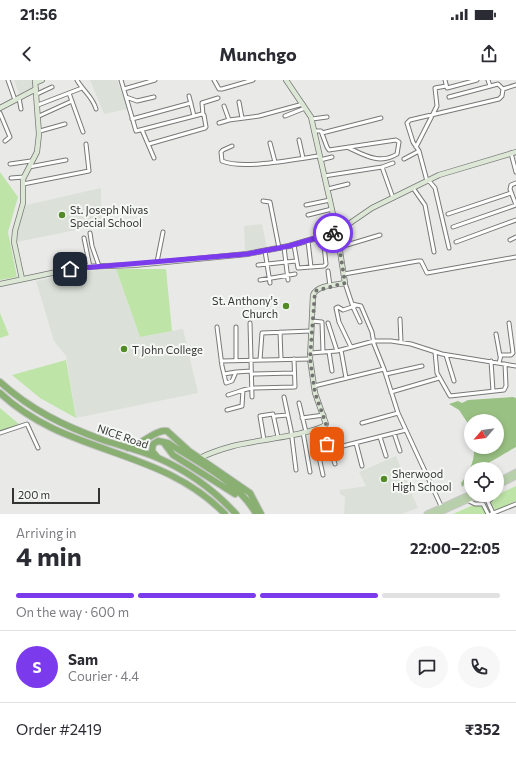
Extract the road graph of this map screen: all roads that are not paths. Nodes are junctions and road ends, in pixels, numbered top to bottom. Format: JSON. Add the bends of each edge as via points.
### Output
{"nodes":[{"id":1,"x":8,"y":80,"type":"edge"},
{"id":2,"x":42,"y":80,"type":"edge"},
{"id":3,"x":77,"y":80,"type":"edge"},
{"id":4,"x":121,"y":80,"type":"edge"},
{"id":5,"x":155,"y":80,"type":"edge"},
{"id":6,"x":214,"y":80,"type":"edge"},
{"id":7,"x":253,"y":80,"type":"edge"},
{"id":8,"x":286,"y":80,"type":"edge"},
{"id":9,"x":444,"y":80,"type":"edge"},
{"id":10,"x":477,"y":80,"type":"edge"},
{"id":11,"x":488,"y":80,"type":"edge"},
{"id":12,"x":35,"y":82,"type":"edge"},
{"id":13,"x":516,"y":85,"type":"edge"},
{"id":14,"x":446,"y":86,"type":"junction"},
{"id":15,"x":490,"y":86,"type":"junction"},
{"id":16,"x":52,"y":87,"type":"dead end"},
{"id":17,"x":82,"y":88,"type":"junction"},
{"id":18,"x":124,"y":89,"type":"junction"},
{"id":19,"x":503,"y":89,"type":"junction"},
{"id":20,"x":36,"y":92,"type":"junction"},
{"id":21,"x":69,"y":93,"type":"junction"},
{"id":22,"x":189,"y":96,"type":"dead end"},
{"id":23,"x":449,"y":96,"type":"dead end"},
{"id":24,"x":126,"y":97,"type":"junction"},
{"id":25,"x":154,"y":97,"type":"dead end"},
{"id":26,"x":218,"y":98,"type":"dead end"},
{"id":27,"x":17,"y":99,"type":"junction"},
{"id":28,"x":72,"y":101,"type":"junction"},
{"id":29,"x":239,"y":102,"type":"dead end"},
{"id":30,"x":191,"y":103,"type":"junction"},
{"id":31,"x":38,"y":105,"type":"junction"},
{"id":32,"x":224,"y":106,"type":"dead end"},
{"id":33,"x":304,"y":106,"type":"junction"},
{"id":34,"x":0,"y":108,"type":"edge"},
{"id":35,"x":21,"y":109,"type":"dead end"},
{"id":36,"x":96,"y":109,"type":"dead end"},
{"id":37,"x":0,"y":113,"type":"edge"},
{"id":38,"x":434,"y":114,"type":"junction"},
{"id":39,"x":203,"y":115,"type":"junction"},
{"id":40,"x":39,"y":116,"type":"junction"},
{"id":41,"x":194,"y":116,"type":"junction"},
{"id":42,"x":285,"y":116,"type":"dead end"},
{"id":43,"x":327,"y":117,"type":"dead end"},
{"id":44,"x":242,"y":118,"type":"junction"},
{"id":45,"x":381,"y":118,"type":"dead end"},
{"id":46,"x":132,"y":119,"type":"junction"},
{"id":47,"x":312,"y":119,"type":"junction"},
{"id":48,"x":229,"y":120,"type":"junction"},
{"id":49,"x":219,"y":123,"type":"dead end"},
{"id":50,"x":65,"y":124,"type":"dead end"},
{"id":51,"x":142,"y":130,"type":"junction"},
{"id":52,"x":40,"y":131,"type":"junction"},
{"id":53,"x":314,"y":131,"type":"junction"},
{"id":54,"x":83,"y":132,"type":"dead end"},
{"id":55,"x":322,"y":133,"type":"junction"},
{"id":56,"x":299,"y":140,"type":"dead end"},
{"id":57,"x":5,"y":141,"type":"dead end"},
{"id":58,"x":270,"y":143,"type":"dead end"},
{"id":59,"x":86,"y":144,"type":"dead end"},
{"id":60,"x":149,"y":144,"type":"junction"},
{"id":61,"x":232,"y":146,"type":"dead end"},
{"id":62,"x":416,"y":147,"type":"junction"},
{"id":63,"x":349,"y":148,"type":"junction"},
{"id":64,"x":419,"y":152,"type":"junction"},
{"id":65,"x":513,"y":152,"type":"edge"},
{"id":66,"x":332,"y":157,"type":"dead end"},
{"id":67,"x":154,"y":158,"type":"dead end"},
{"id":68,"x":304,"y":158,"type":"junction"},
{"id":69,"x":320,"y":158,"type":"junction"},
{"id":70,"x":404,"y":159,"type":"dead end"},
{"id":71,"x":66,"y":160,"type":"dead end"},
{"id":72,"x":31,"y":161,"type":"junction"},
{"id":73,"x":275,"y":162,"type":"junction"},
{"id":74,"x":515,"y":162,"type":"edge"},
{"id":75,"x":10,"y":164,"type":"dead end"},
{"id":76,"x":393,"y":164,"type":"dead end"},
{"id":77,"x":28,"y":167,"type":"junction"},
{"id":78,"x":382,"y":167,"type":"junction"},
{"id":79,"x":516,"y":172,"type":"edge"},
{"id":80,"x":324,"y":176,"type":"junction"},
{"id":81,"x":24,"y":177,"type":"junction"},
{"id":82,"x":11,"y":178,"type":"dead end"},
{"id":83,"x":427,"y":181,"type":"junction"},
{"id":84,"x":516,"y":183,"type":"edge"},
{"id":85,"x":23,"y":184,"type":"junction"},
{"id":86,"x":348,"y":184,"type":"dead end"},
{"id":87,"x":413,"y":188,"type":"junction"},
{"id":88,"x":328,"y":189,"type":"junction"},
{"id":89,"x":511,"y":193,"type":"junction"},
{"id":90,"x":393,"y":198,"type":"junction"},
{"id":91,"x":330,"y":200,"type":"junction"},
{"id":92,"x":263,"y":201,"type":"dead end"},
{"id":93,"x":306,"y":205,"type":"dead end"},
{"id":94,"x":332,"y":209,"type":"junction"},
{"id":95,"x":448,"y":214,"type":"dead end"},
{"id":96,"x":308,"y":215,"type":"dead end"},
{"id":97,"x":516,"y":220,"type":"edge"},
{"id":98,"x":453,"y":227,"type":"dead end"},
{"id":99,"x":163,"y":232,"type":"dead end"},
{"id":100,"x":337,"y":232,"type":"junction"},
{"id":101,"x":90,"y":233,"type":"dead end"},
{"id":102,"x":380,"y":235,"type":"dead end"},
{"id":103,"x":323,"y":236,"type":"junction"},
{"id":104,"x":516,"y":237,"type":"edge"},
{"id":105,"x":84,"y":238,"type":"dead end"},
{"id":106,"x":510,"y":240,"type":"dead end"},
{"id":107,"x":308,"y":241,"type":"junction"},
{"id":108,"x":456,"y":242,"type":"dead end"},
{"id":109,"x":294,"y":245,"type":"junction"},
{"id":110,"x":340,"y":247,"type":"junction"},
{"id":111,"x":282,"y":248,"type":"junction"},
{"id":112,"x":448,"y":248,"type":"dead end"},
{"id":113,"x":265,"y":250,"type":"junction"},
{"id":114,"x":434,"y":252,"type":"dead end"},
{"id":115,"x":516,"y":257,"type":"edge"},
{"id":116,"x":296,"y":261,"type":"junction"},
{"id":117,"x":157,"y":262,"type":"junction"},
{"id":118,"x":286,"y":262,"type":"junction"},
{"id":119,"x":267,"y":264,"type":"junction"},
{"id":120,"x":258,"y":265,"type":"dead end"},
{"id":121,"x":99,"y":266,"type":"junction"},
{"id":122,"x":90,"y":267,"type":"junction"},
{"id":123,"x":311,"y":267,"type":"junction"},
{"id":124,"x":328,"y":271,"type":"dead end"},
{"id":125,"x":295,"y":274,"type":"dead end"},
{"id":126,"x":344,"y":274,"type":"junction"},
{"id":127,"x":287,"y":275,"type":"junction"},
{"id":128,"x":269,"y":278,"type":"junction"},
{"id":129,"x":22,"y":279,"type":"junction"},
{"id":130,"x":260,"y":280,"type":"dead end"},
{"id":131,"x":288,"y":280,"type":"dead end"},
{"id":132,"x":270,"y":283,"type":"dead end"},
{"id":133,"x":345,"y":283,"type":"junction"},
{"id":134,"x":0,"y":284,"type":"edge"},
{"id":135,"x":330,"y":286,"type":"junction"},
{"id":136,"x":354,"y":306,"type":"junction"},
{"id":137,"x":400,"y":319,"type":"dead end"},
{"id":138,"x":312,"y":321,"type":"junction"},
{"id":139,"x":360,"y":322,"type":"dead end"},
{"id":140,"x":250,"y":323,"type":"dead end"},
{"id":141,"x":328,"y":323,"type":"dead end"},
{"id":142,"x":509,"y":324,"type":"dead end"},
{"id":143,"x":217,"y":327,"type":"dead end"},
{"id":144,"x":236,"y":327,"type":"dead end"},
{"id":145,"x":311,"y":331,"type":"junction"},
{"id":146,"x":280,"y":332,"type":"junction"},
{"id":147,"x":496,"y":334,"type":"dead end"},
{"id":148,"x":374,"y":341,"type":"junction"},
{"id":149,"x":401,"y":342,"type":"junction"},
{"id":150,"x":351,"y":347,"type":"junction"},
{"id":151,"x":339,"y":351,"type":"junction"},
{"id":152,"x":323,"y":352,"type":"junction"},
{"id":153,"x":329,"y":352,"type":"junction"},
{"id":154,"x":435,"y":352,"type":"junction"},
{"id":155,"x":310,"y":353,"type":"junction"},
{"id":156,"x":446,"y":355,"type":"junction"},
{"id":157,"x":500,"y":356,"type":"junction"},
{"id":158,"x":280,"y":359,"type":"junction"},
{"id":159,"x":294,"y":359,"type":"junction"},
{"id":160,"x":310,"y":359,"type":"junction"},
{"id":161,"x":236,"y":360,"type":"junction"},
{"id":162,"x":251,"y":360,"type":"junction"},
{"id":163,"x":260,"y":360,"type":"junction"},
{"id":164,"x":221,"y":361,"type":"junction"},
{"id":165,"x":491,"y":361,"type":"junction"},
{"id":166,"x":499,"y":363,"type":"junction"},
{"id":167,"x":505,"y":364,"type":"junction"},
{"id":168,"x":422,"y":366,"type":"dead end"},
{"id":169,"x":516,"y":366,"type":"edge"},
{"id":170,"x":384,"y":369,"type":"junction"},
{"id":171,"x":332,"y":371,"type":"dead end"},
{"id":172,"x":236,"y":372,"type":"junction"},
{"id":173,"x":251,"y":373,"type":"junction"},
{"id":174,"x":294,"y":373,"type":"junction"},
{"id":175,"x":224,"y":374,"type":"junction"},
{"id":176,"x":386,"y":374,"type":"junction"},
{"id":177,"x":346,"y":378,"type":"junction"},
{"id":178,"x":439,"y":378,"type":"junction"},
{"id":179,"x":454,"y":380,"type":"dead end"},
{"id":180,"x":0,"y":382,"type":"edge"},
{"id":181,"x":314,"y":386,"type":"junction"},
{"id":182,"x":252,"y":388,"type":"junction"},
{"id":183,"x":243,"y":390,"type":"junction"},
{"id":184,"x":493,"y":391,"type":"junction"},
{"id":185,"x":391,"y":392,"type":"junction"},
{"id":186,"x":0,"y":393,"type":"edge"},
{"id":187,"x":228,"y":395,"type":"dead end"},
{"id":188,"x":252,"y":397,"type":"dead end"},
{"id":189,"x":284,"y":397,"type":"dead end"},
{"id":190,"x":299,"y":403,"type":"dead end"},
{"id":191,"x":228,"y":410,"type":"dead end"},
{"id":192,"x":398,"y":413,"type":"junction"},
{"id":193,"x":288,"y":415,"type":"junction"},
{"id":194,"x":324,"y":415,"type":"junction"},
{"id":195,"x":276,"y":416,"type":"dead end"},
{"id":196,"x":302,"y":418,"type":"junction"},
{"id":197,"x":362,"y":423,"type":"dead end"},
{"id":198,"x":323,"y":428,"type":"junction"},
{"id":199,"x":314,"y":430,"type":"junction"},
{"id":200,"x":406,"y":430,"type":"junction"},
{"id":201,"x":304,"y":432,"type":"junction"},
{"id":202,"x":0,"y":433,"type":"edge"},
{"id":203,"x":394,"y":433,"type":"junction"},
{"id":204,"x":291,"y":434,"type":"junction"},
{"id":205,"x":278,"y":437,"type":"junction"},
{"id":206,"x":380,"y":437,"type":"junction"},
{"id":207,"x":264,"y":440,"type":"junction"},
{"id":208,"x":356,"y":444,"type":"junction"},
{"id":209,"x":38,"y":448,"type":"dead end"},
{"id":210,"x":128,"y":448,"type":"junction"},
{"id":211,"x":331,"y":450,"type":"junction"},
{"id":212,"x":400,"y":451,"type":"dead end"},
{"id":213,"x":386,"y":456,"type":"dead end"},
{"id":214,"x":158,"y":458,"type":"junction"},
{"id":215,"x":200,"y":458,"type":"junction"},
{"id":216,"x":335,"y":464,"type":"dead end"},
{"id":217,"x":362,"y":466,"type":"dead end"},
{"id":218,"x":296,"y":470,"type":"dead end"},
{"id":219,"x":310,"y":472,"type":"dead end"},
{"id":220,"x":516,"y":472,"type":"edge"},
{"id":221,"x":323,"y":475,"type":"dead end"},
{"id":222,"x":516,"y":476,"type":"edge"},
{"id":223,"x":504,"y":478,"type":"edge"},
{"id":224,"x":504,"y":482,"type":"edge"},
{"id":225,"x":464,"y":498,"type":"edge"},
{"id":226,"x":464,"y":501,"type":"edge"},
{"id":227,"x":471,"y":502,"type":"edge"},
{"id":228,"x":488,"y":502,"type":"edge"},
{"id":229,"x":516,"y":504,"type":"edge"},
{"id":230,"x":442,"y":509,"type":"junction"},
{"id":231,"x":257,"y":513,"type":"edge"},
{"id":232,"x":225,"y":514,"type":"edge"},
{"id":233,"x":236,"y":514,"type":"edge"},
{"id":234,"x":427,"y":514,"type":"edge"},
{"id":235,"x":436,"y":514,"type":"edge"},
{"id":236,"x":491,"y":514,"type":"edge"}],
"edges":[{"from":1,"to":27,"type":"street"},
{"from":2,"to":12,"type":"street"},
{"from":3,"to":17,"type":"street"},
{"from":4,"to":18,"type":"street"},
{"from":5,"to":18,"type":"street"},
{"from":6,"to":7,"type":"street","via":[[222,90]]},
{"from":8,"to":33,"type":"street"},
{"from":9,"to":14,"type":"street"},
{"from":10,"to":14,"type":"street","via":[[447,88]]},
{"from":11,"to":15,"type":"street"},
{"from":12,"to":20,"type":"street"},
{"from":13,"to":19,"type":"street"},
{"from":14,"to":38,"type":"street","via":[[435,88],[437,106]]},
{"from":15,"to":19,"type":"street","via":[[498,84]]},
{"from":15,"to":23,"type":"street"},
{"from":16,"to":20,"type":"street"},
{"from":17,"to":21,"type":"street"},
{"from":17,"to":36,"type":"street","via":[[93,99]]},
{"from":18,"to":24,"type":"street"},
{"from":19,"to":38,"type":"street","via":[[499,99]]},
{"from":20,"to":27,"type":"street"},
{"from":20,"to":31,"type":"street"},
{"from":21,"to":28,"type":"street"},
{"from":21,"to":31,"type":"street"},
{"from":22,"to":30,"type":"street"},
{"from":24,"to":25,"type":"street","via":[[140,101]]},
{"from":24,"to":46,"type":"street"},
{"from":26,"to":39,"type":"street","via":[[202,103]]},
{"from":27,"to":34,"type":"street"},
{"from":27,"to":35,"type":"street"},
{"from":28,"to":40,"type":"street"},
{"from":28,"to":54,"type":"street"},
{"from":29,"to":44,"type":"street"},
{"from":30,"to":41,"type":"street"},
{"from":30,"to":46,"type":"street"},
{"from":31,"to":40,"type":"street"},
{"from":32,"to":48,"type":"street"},
{"from":33,"to":42,"type":"street"},
{"from":33,"to":44,"type":"street"},
{"from":33,"to":47,"type":"street"},
{"from":37,"to":57,"type":"street","via":[[10,137]]},
{"from":38,"to":62,"type":"street"},
{"from":38,"to":62,"type":"street","via":[[407,121]]},
{"from":39,"to":41,"type":"street"},
{"from":39,"to":60,"type":"street","via":[[205,128]]},
{"from":40,"to":52,"type":"street"},
{"from":41,"to":51,"type":"street"},
{"from":43,"to":47,"type":"street"},
{"from":44,"to":48,"type":"street"},
{"from":45,"to":55,"type":"street"},
{"from":46,"to":51,"type":"street","via":[[136,131]]},
{"from":47,"to":53,"type":"street"},
{"from":48,"to":49,"type":"street"},
{"from":50,"to":52,"type":"street"},
{"from":51,"to":60,"type":"street"},
{"from":52,"to":72,"type":"street","via":[[36,152]]},
{"from":53,"to":55,"type":"street","via":[[320,130]]},
{"from":53,"to":69,"type":"street"},
{"from":55,"to":63,"type":"street","via":[[329,150]]},
{"from":56,"to":68,"type":"street"},
{"from":58,"to":73,"type":"street"},
{"from":59,"to":85,"type":"street","via":[[89,171]]},
{"from":60,"to":67,"type":"street"},
{"from":61,"to":73,"type":"street","via":[[223,150],[222,161],[242,164]]},
{"from":62,"to":64,"type":"street"},
{"from":63,"to":63,"type":"street","via":[[380,159],[396,154],[399,142],[396,140]]},
{"from":64,"to":70,"type":"street"},
{"from":64,"to":83,"type":"street"},
{"from":65,"to":74,"type":"street"},
{"from":65,"to":83,"type":"street"},
{"from":66,"to":69,"type":"street"},
{"from":68,"to":69,"type":"street"},
{"from":68,"to":73,"type":"street"},
{"from":69,"to":80,"type":"street"},
{"from":71,"to":77,"type":"street"},
{"from":72,"to":75,"type":"street"},
{"from":72,"to":77,"type":"street"},
{"from":74,"to":79,"type":"street"},
{"from":76,"to":78,"type":"street"},
{"from":77,"to":81,"type":"street"},
{"from":78,"to":80,"type":"street"},
{"from":78,"to":90,"type":"street"},
{"from":80,"to":88,"type":"street"},
{"from":81,"to":82,"type":"street"},
{"from":81,"to":85,"type":"street"},
{"from":83,"to":87,"type":"street"},
{"from":83,"to":112,"type":"street","via":[[435,188]]},
{"from":84,"to":89,"type":"street","via":[[510,187]]},
{"from":85,"to":129,"type":"street","via":[[23,203],[14,242]]},
{"from":86,"to":88,"type":"street"},
{"from":87,"to":90,"type":"street"},
{"from":87,"to":114,"type":"street","via":[[425,205]]},
{"from":88,"to":91,"type":"street"},
{"from":89,"to":95,"type":"street"},
{"from":89,"to":98,"type":"street","via":[[516,205]]},
{"from":90,"to":100,"type":"street","via":[[372,208]]},
{"from":91,"to":93,"type":"street"},
{"from":91,"to":94,"type":"street"},
{"from":92,"to":111,"type":"street","via":[[270,202]]},
{"from":94,"to":96,"type":"street"},
{"from":94,"to":100,"type":"street"},
{"from":97,"to":108,"type":"street"},
{"from":99,"to":117,"type":"street"},
{"from":100,"to":103,"type":"street"},
{"from":100,"to":110,"type":"street"},
{"from":101,"to":121,"type":"street"},
{"from":102,"to":110,"type":"street"},
{"from":103,"to":107,"type":"street"},
{"from":103,"to":123,"type":"street","via":[[326,264]]},
{"from":104,"to":106,"type":"street"},
{"from":105,"to":122,"type":"street"},
{"from":107,"to":109,"type":"street"},
{"from":107,"to":123,"type":"street"},
{"from":109,"to":111,"type":"street"},
{"from":109,"to":116,"type":"street"},
{"from":110,"to":126,"type":"street"},
{"from":111,"to":113,"type":"street"},
{"from":111,"to":118,"type":"street"},
{"from":113,"to":117,"type":"street"},
{"from":113,"to":119,"type":"street"},
{"from":115,"to":126,"type":"street","via":[[428,273],[418,261]]},
{"from":116,"to":118,"type":"street"},
{"from":116,"to":123,"type":"street","via":[[298,268]]},
{"from":117,"to":121,"type":"street"},
{"from":118,"to":119,"type":"street"},
{"from":118,"to":127,"type":"street"},
{"from":119,"to":120,"type":"street"},
{"from":119,"to":128,"type":"street"},
{"from":121,"to":122,"type":"street"},
{"from":122,"to":129,"type":"street"},
{"from":124,"to":135,"type":"street"},
{"from":125,"to":127,"type":"street"},
{"from":126,"to":133,"type":"street"},
{"from":127,"to":128,"type":"street"},
{"from":127,"to":131,"type":"street"},
{"from":128,"to":130,"type":"street"},
{"from":128,"to":132,"type":"street"},
{"from":129,"to":134,"type":"street"},
{"from":133,"to":135,"type":"street"},
{"from":133,"to":136,"type":"street"},
{"from":135,"to":138,"type":"street","via":[[315,291]]},
{"from":136,"to":139,"type":"street"},
{"from":136,"to":148,"type":"street","via":[[361,306]]},
{"from":136,"to":150,"type":"street","via":[[343,310],[336,308],[339,322]]},
{"from":137,"to":149,"type":"street"},
{"from":138,"to":145,"type":"street"},
{"from":138,"to":152,"type":"street","via":[[322,322]]},
{"from":140,"to":162,"type":"street"},
{"from":141,"to":151,"type":"street"},
{"from":142,"to":157,"type":"street","via":[[513,353]]},
{"from":143,"to":164,"type":"street"},
{"from":144,"to":161,"type":"street"},
{"from":145,"to":146,"type":"street"},
{"from":145,"to":155,"type":"street"},
{"from":146,"to":158,"type":"street"},
{"from":146,"to":163,"type":"street","via":[[261,333]]},
{"from":147,"to":157,"type":"street"},
{"from":148,"to":149,"type":"street"},
{"from":148,"to":150,"type":"street"},
{"from":148,"to":170,"type":"street"},
{"from":149,"to":154,"type":"street"},
{"from":150,"to":151,"type":"street"},
{"from":151,"to":153,"type":"street"},
{"from":151,"to":177,"type":"street"},
{"from":152,"to":153,"type":"street"},
{"from":152,"to":155,"type":"street"},
{"from":153,"to":171,"type":"street"},
{"from":154,"to":156,"type":"street"},
{"from":154,"to":178,"type":"street"},
{"from":155,"to":160,"type":"street"},
{"from":156,"to":165,"type":"street"},
{"from":156,"to":179,"type":"street"},
{"from":157,"to":166,"type":"street"},
{"from":158,"to":159,"type":"street"},
{"from":158,"to":163,"type":"street"},
{"from":159,"to":160,"type":"street"},
{"from":159,"to":174,"type":"street"},
{"from":160,"to":181,"type":"street"},
{"from":161,"to":162,"type":"street"},
{"from":161,"to":164,"type":"street"},
{"from":162,"to":163,"type":"street"},
{"from":162,"to":173,"type":"street"},
{"from":164,"to":175,"type":"street"},
{"from":165,"to":166,"type":"street"},
{"from":165,"to":184,"type":"street"},
{"from":166,"to":167,"type":"street"},
{"from":167,"to":169,"type":"street"},
{"from":167,"to":184,"type":"street","via":[[506,388]]},
{"from":168,"to":176,"type":"street"},
{"from":170,"to":176,"type":"street"},
{"from":170,"to":177,"type":"street"},
{"from":172,"to":173,"type":"street"},
{"from":172,"to":175,"type":"street"},
{"from":172,"to":175,"type":"street","via":[[232,381],[227,383]]},
{"from":173,"to":174,"type":"street"},
{"from":173,"to":182,"type":"street"},
{"from":174,"to":182,"type":"street","via":[[296,386],[293,388]]},
{"from":176,"to":185,"type":"street"},
{"from":177,"to":181,"type":"street"},
{"from":178,"to":184,"type":"street","via":[[450,396]]},
{"from":178,"to":185,"type":"street"},
{"from":180,"to":210,"type":"highway","name":"NICE Road","via":[[47,417]]},
{"from":181,"to":194,"type":"street"},
{"from":182,"to":183,"type":"street"},
{"from":182,"to":188,"type":"street"},
{"from":183,"to":187,"type":"street"},
{"from":183,"to":191,"type":"street","via":[[242,406]]},
{"from":185,"to":192,"type":"street"},
{"from":186,"to":232,"type":"highway","name":"NICE Road","via":[[33,418],[60,432],[172,474],[205,496]]},
{"from":189,"to":193,"type":"street"},
{"from":190,"to":196,"type":"street"},
{"from":192,"to":197,"type":"street"},
{"from":192,"to":200,"type":"street"},
{"from":193,"to":195,"type":"street"},
{"from":193,"to":204,"type":"street"},
{"from":194,"to":196,"type":"street"},
{"from":194,"to":198,"type":"street","via":[[326,424]]},
{"from":196,"to":201,"type":"street"},
{"from":198,"to":199,"type":"street"},
{"from":198,"to":211,"type":"street"},
{"from":199,"to":201,"type":"street"},
{"from":199,"to":221,"type":"street"},
{"from":200,"to":203,"type":"street"},
{"from":200,"to":230,"type":"street"},
{"from":201,"to":204,"type":"street"},
{"from":201,"to":219,"type":"street"},
{"from":202,"to":209,"type":"street","via":[[27,424]]},
{"from":203,"to":206,"type":"street"},
{"from":203,"to":212,"type":"street"},
{"from":204,"to":205,"type":"street"},
{"from":204,"to":218,"type":"street"},
{"from":205,"to":207,"type":"street"},
{"from":205,"to":207,"type":"street","via":[[273,414],[260,416]]},
{"from":206,"to":208,"type":"street"},
{"from":206,"to":213,"type":"street"},
{"from":207,"to":215,"type":"street","via":[[233,446]]},
{"from":208,"to":211,"type":"street"},
{"from":208,"to":217,"type":"street"},
{"from":210,"to":214,"type":"highway","name":"NICE Road"},
{"from":210,"to":215,"type":"highway","via":[[163,431],[171,434]]},
{"from":211,"to":216,"type":"street"},
{"from":214,"to":231,"type":"highway","via":[[152,451],[152,446],[155,442],[163,441],[173,455],[229,489]]},
{"from":214,"to":233,"type":"highway","name":"NICE Road","via":[[194,477],[222,499]]},
{"from":215,"to":231,"type":"highway","via":[[250,493]]},
{"from":220,"to":223,"type":"main road"},
{"from":222,"to":224,"type":"main road"},
{"from":225,"to":230,"type":"main road"},
{"from":226,"to":230,"type":"main road"},
{"from":227,"to":236,"type":"street","via":[[483,504]]},
{"from":228,"to":236,"type":"street"},
{"from":229,"to":236,"type":"street"},
{"from":230,"to":234,"type":"main road"},
{"from":230,"to":235,"type":"main road"}]}
